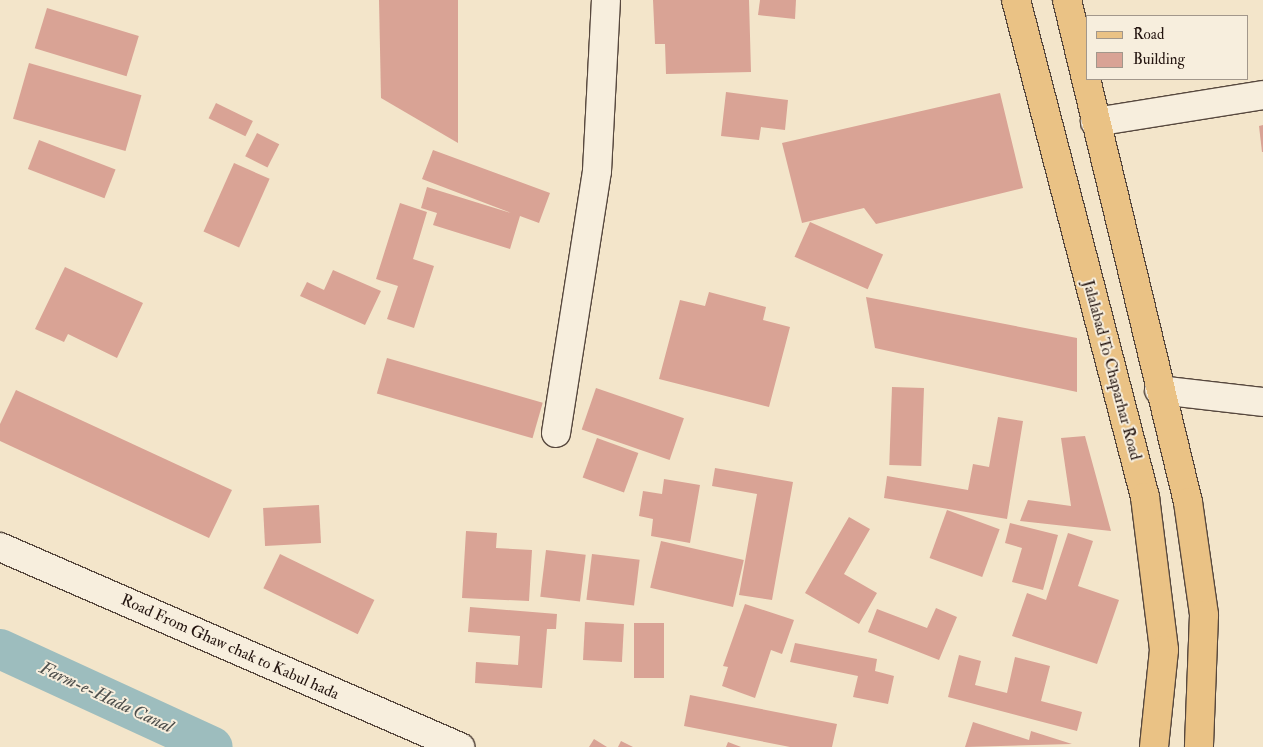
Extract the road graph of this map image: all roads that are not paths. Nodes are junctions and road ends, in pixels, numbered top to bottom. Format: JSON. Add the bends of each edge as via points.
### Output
{"nodes":[{"id":1,"x":606,"y":0,"type":"edge"},
{"id":2,"x":1016,"y":0,"type":"edge"},
{"id":3,"x":1066,"y":0,"type":"edge"},
{"id":4,"x":1263,"y":95,"type":"edge"},
{"id":5,"x":1095,"y":122,"type":"junction"},
{"id":6,"x":1159,"y":390,"type":"junction"},
{"id":7,"x":1263,"y":402,"type":"edge"},
{"id":8,"x":556,"y":433,"type":"dead end"},
{"id":9,"x":0,"y":547,"type":"edge"},
{"id":10,"x":460,"y":747,"type":"edge"},
{"id":11,"x":1154,"y":747,"type":"edge"},
{"id":12,"x":1199,"y":747,"type":"edge"}],
"edges":[{"from":1,"to":8,"type":"street","via":[[597,171]]},
{"from":2,"to":11,"type":"main road","name":"Jalalabad To Chaparhar Road","via":[[1144,496],[1164,650]]},
{"from":3,"to":5,"type":"main road"},
{"from":4,"to":5,"type":"street"},
{"from":5,"to":6,"type":"main road"},
{"from":6,"to":7,"type":"street"},
{"from":6,"to":12,"type":"main road","via":[[1188,502],[1204,615]]},
{"from":9,"to":10,"type":"street","name":"Road From Ghaw chak to Kabul hada"}]}
